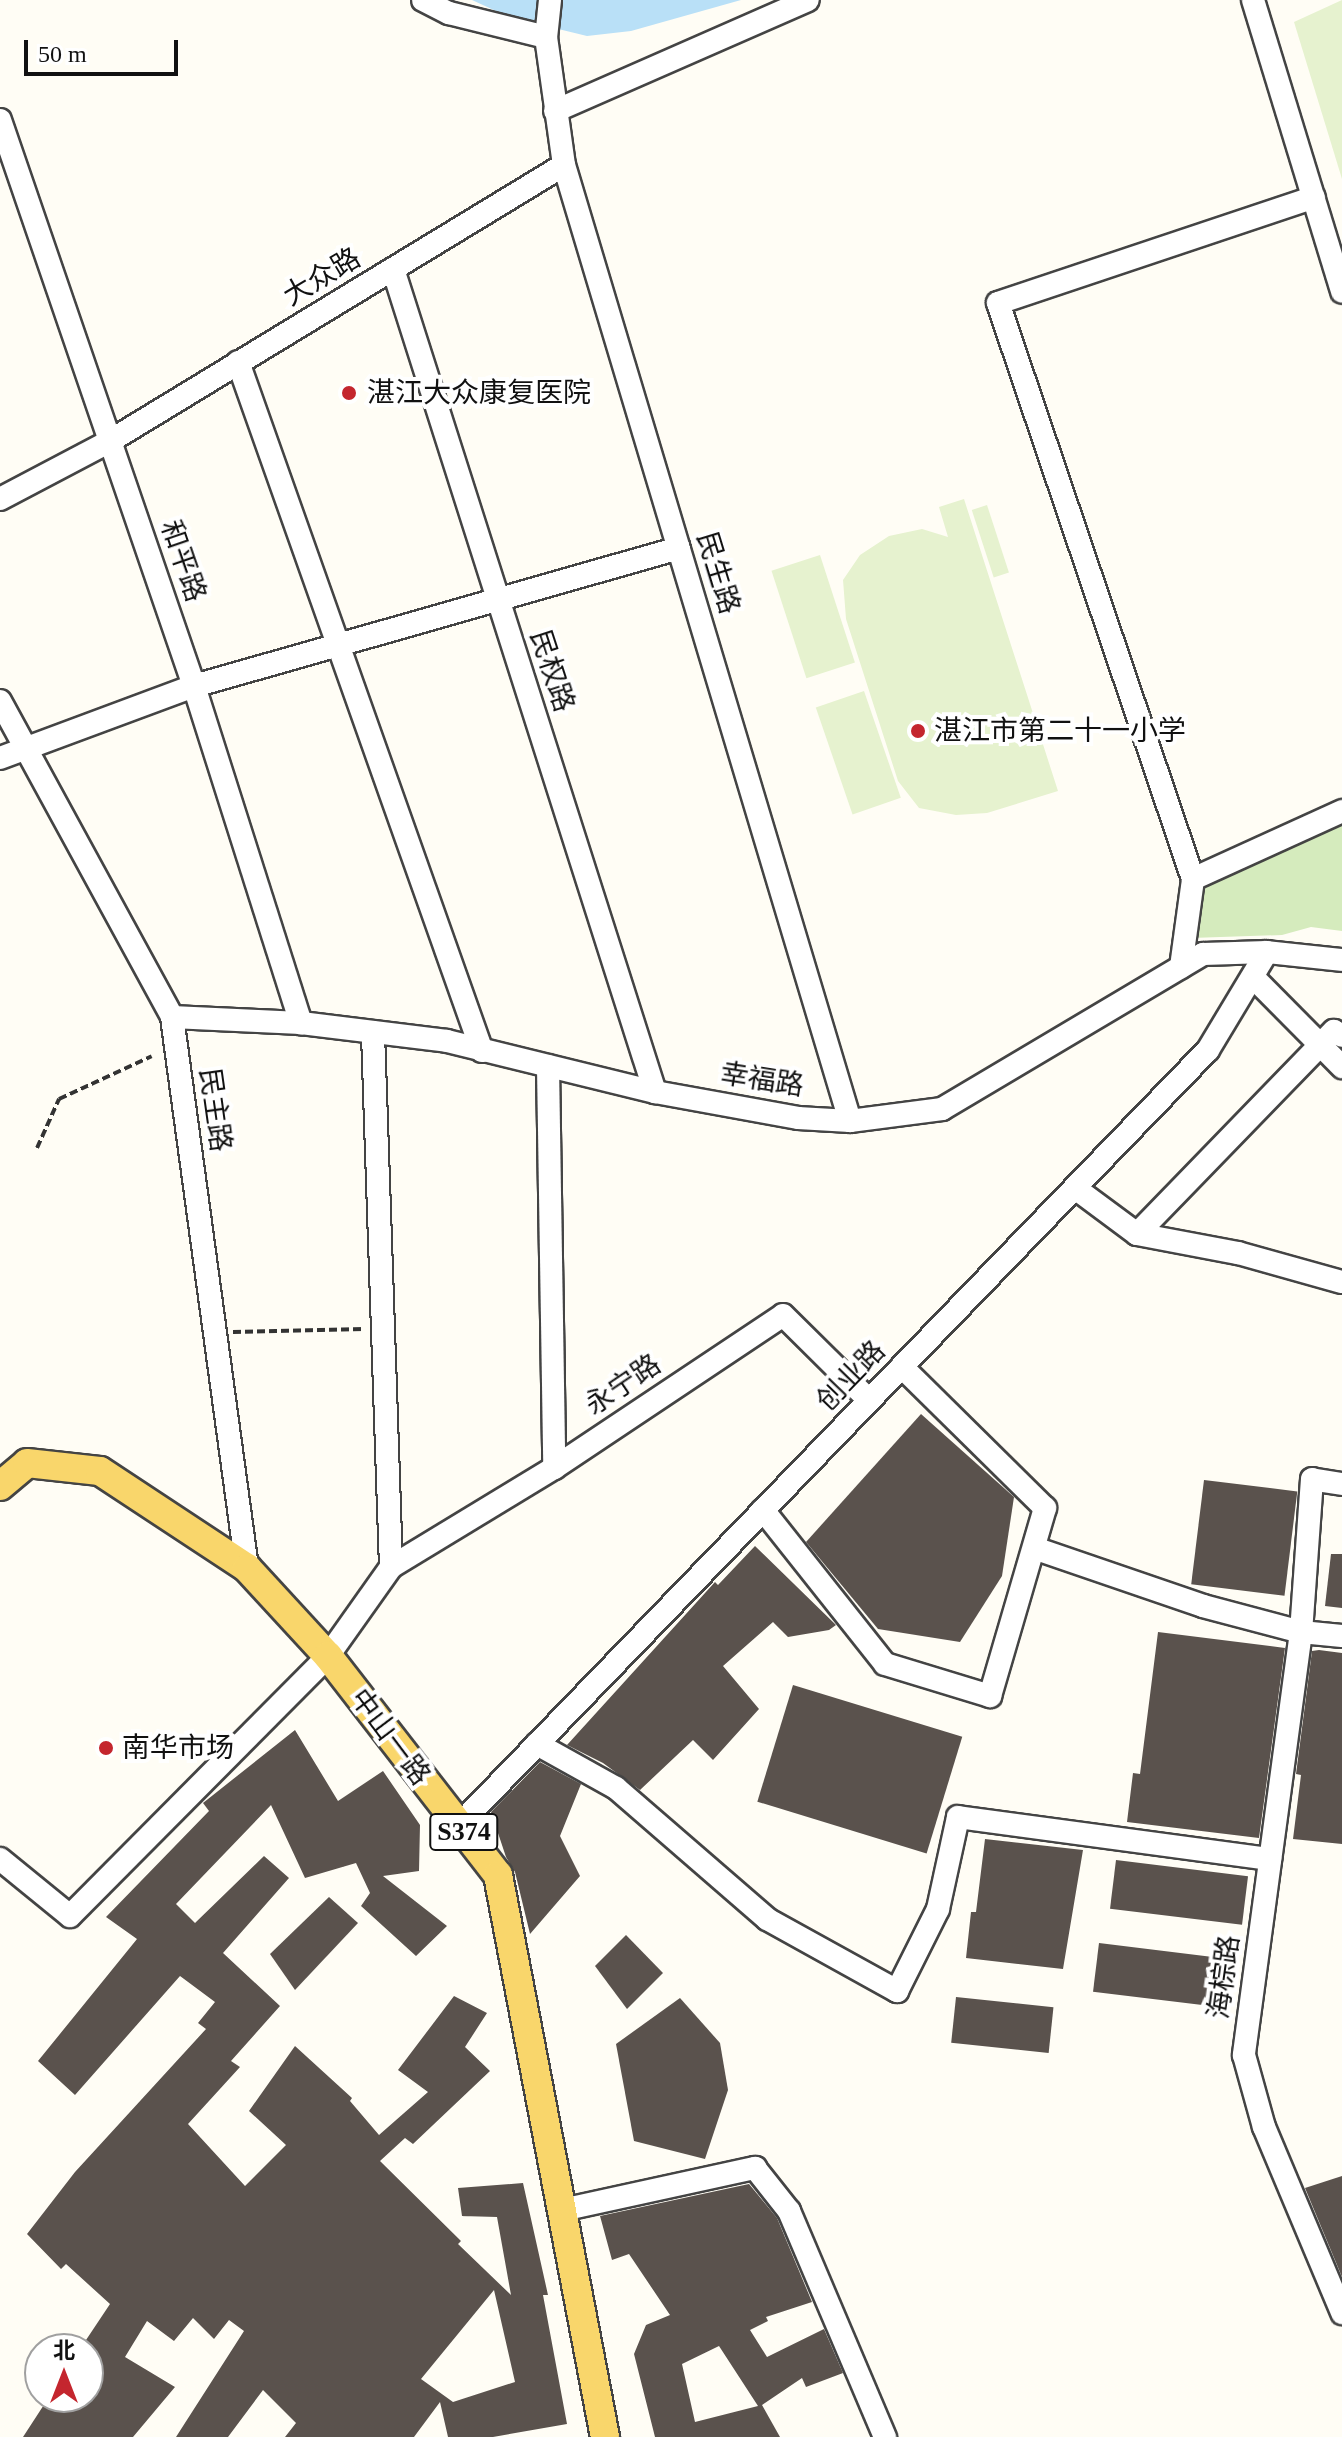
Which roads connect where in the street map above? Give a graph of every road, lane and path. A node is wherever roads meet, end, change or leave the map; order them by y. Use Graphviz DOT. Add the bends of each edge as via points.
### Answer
graph roads {
  1 [pos="423,0"];
  2 [pos="550,0"];
  3 [pos="808,0"];
  4 [pos="1253,0"];
  5 [pos="546,37"];
  6 [pos="555,111"];
  7 [pos="0,120"];
  8 [pos="564,165"];
  9 [pos="1314,197"];
  10 [pos="393,269"];
  11 [pos="1342,292"];
  12 [pos="238,362"];
  13 [pos="110,441"];
  14 [pos="0,499"];
  15 [pos="679,548"];
  16 [pos="498,597"];
  17 [pos="339,646"];
  18 [pos="194,686"];
  19 [pos="0,701"];
  20 [pos="25,747"];
  21 [pos="0,758"];
  22 [pos="1342,811"];
  23 [pos="1193,879"];
  24 [pos="1267,952"];
  25 [pos="1342,960"];
  26 [pos="1181,967"];
  27 [pos="1342,968"];
  28 [pos="1253,977"];
  29 [pos="172,1017"];
  30 [pos="301,1023"];
  31 [pos="373,1032"];
  32 [pos="1342,1036"];
  33 [pos="1320,1046"];
  34 [pos="482,1051"];
  35 [pos="152,1056"];
  36 [pos="548,1066"];
  37 [pos="1342,1067"];
  38 [pos="655,1092"];
  39 [pos="850,1121"];
  40 [pos="37,1148"];
  41 [pos="1075,1188"];
  42 [pos="1137,1234"];
  43 [pos="1342,1282"];
  44 [pos="383,1329"];
  45 [pos="215,1333"];
  46 [pos="902,1367"];
  47 [pos="869,1400"];
  48 [pos="554,1468"];
  49 [pos="1342,1484"];
  50 [pos="0,1486"];
  51 [pos="763,1510"];
  52 [pos="1034,1548"];
  53 [pos="391,1567"];
  54 [pos="247,1568"];
  55 [pos="1301,1632"];
  56 [pos="1342,1636"];
  57 [pos="328,1656"];
  58 [pos="537,1744"];
  59 [pos="458,1826"];
  60 [pos="0,1859"];
  61 [pos="1270,1859"];
  62 [pos="562,2210"];
  63 [pos="1342,2313"];
  64 [pos="605,2437"];
  65 [pos="885,2437"];
  1 -- 5 [label="street" via="449,13"];
  2 -- 5 [label="street, 民生路"];
  3 -- 6 [label="street"];
  4 -- 9 [label="street"];
  5 -- 6 [label="street, 民生路"];
  6 -- 8 [label="street, 民生路"];
  7 -- 13 [label="street, 和平路"];
  8 -- 10 [label="street, 大众路"];
  8 -- 15 [label="street, 民生路"];
  9 -- 11 [label="street"];
  9 -- 23 [label="street" via="998,303"];
  10 -- 12 [label="street, 大众路"];
  10 -- 16 [label="street, 民权路"];
  12 -- 13 [label="street, 大众路"];
  12 -- 17 [label="street"];
  13 -- 14 [label="street, 大众路"];
  13 -- 18 [label="street, 和平路"];
  15 -- 16 [label="street"];
  15 -- 39 [label="street, 民生路"];
  16 -- 17 [label="street"];
  16 -- 38 [label="street, 民权路"];
  17 -- 18 [label="street"];
  17 -- 34 [label="street"];
  18 -- 20 [label="street"];
  18 -- 30 [label="street, 和平路"];
  19 -- 20 [label="street, 民主路"];
  20 -- 21 [label="street"];
  20 -- 29 [label="street, 民主路"];
  22 -- 23 [label="street"];
  23 -- 26 [label="street"];
  24 -- 25 [label="street"];
  24 -- 26 [label="street, 幸福路" via="1203,954"];
  24 -- 27 [label="street"];
  24 -- 28 [label="street, 创业路"];
  26 -- 39 [label="street, 幸福路" via="942,1109"];
  28 -- 33 [label="street"];
  28 -- 41 [label="street, 创业路" via="1208,1050"];
  29 -- 30 [label="street, 幸福路"];
  29 -- 45 [label="street, 民主路"];
  30 -- 31 [label="street, 幸福路"];
  31 -- 34 [label="street, 幸福路"];
  31 -- 44 [label="street"];
  32 -- 33 [label="street" via="1334,1031"];
  33 -- 37 [label="street"];
  33 -- 42 [label="street"];
  34 -- 36 [label="street, 幸福路"];
  35 -- 40 [label="path" via="59,1099"];
  36 -- 38 [label="street, 幸福路"];
  36 -- 48 [label="street"];
  38 -- 39 [label="street, 幸福路" via="798,1118"];
  41 -- 42 [label="street"];
  41 -- 46 [label="street, 创业路"];
  42 -- 43 [label="street" via="1238,1253"];
  44 -- 45 [label="path"];
  44 -- 53 [label="street"];
  45 -- 54 [label="street, 民主路"];
  46 -- 47 [label="street, 创业路"];
  46 -- 52 [label="street" via="1045,1508"];
  47 -- 48 [label="street, 永宁路" via="783,1315"];
  47 -- 51 [label="street, 创业路"];
  48 -- 53 [label="street, 永宁路"];
  49 -- 55 [label="street, 海棕路" via="1312,1479"];
  50 -- 54 [label="main road, 中山一路 / S374" via="27,1463 100,1471"];
  51 -- 52 [label="street" via="885,1664 990,1696"];
  51 -- 58 [label="street, 创业路"];
  52 -- 55 [label="street" via="1203,1606"];
  53 -- 57 [label="street"];
  54 -- 57 [label="main road, 中山一路 / S374"];
  55 -- 56 [label="street"];
  55 -- 61 [label="street, 海棕路"];
  57 -- 59 [label="main road, 中山一路 / S374"];
  57 -- 60 [label="street" via="70,1916"];
  58 -- 59 [label="street, 创业路"];
  58 -- 61 [label="street" via="616,1788 767,1919 897,1991 938,1909 958,1817"];
  59 -- 62 [label="main road, 中山一路 / S374" via="498,1875"];
  61 -- 63 [label="street, 海棕路" via="1244,2055 1264,2127"];
  62 -- 64 [label="main road, 中山一路 / S374"];
  62 -- 65 [label="street" via="755,2168 789,2211"];
}
